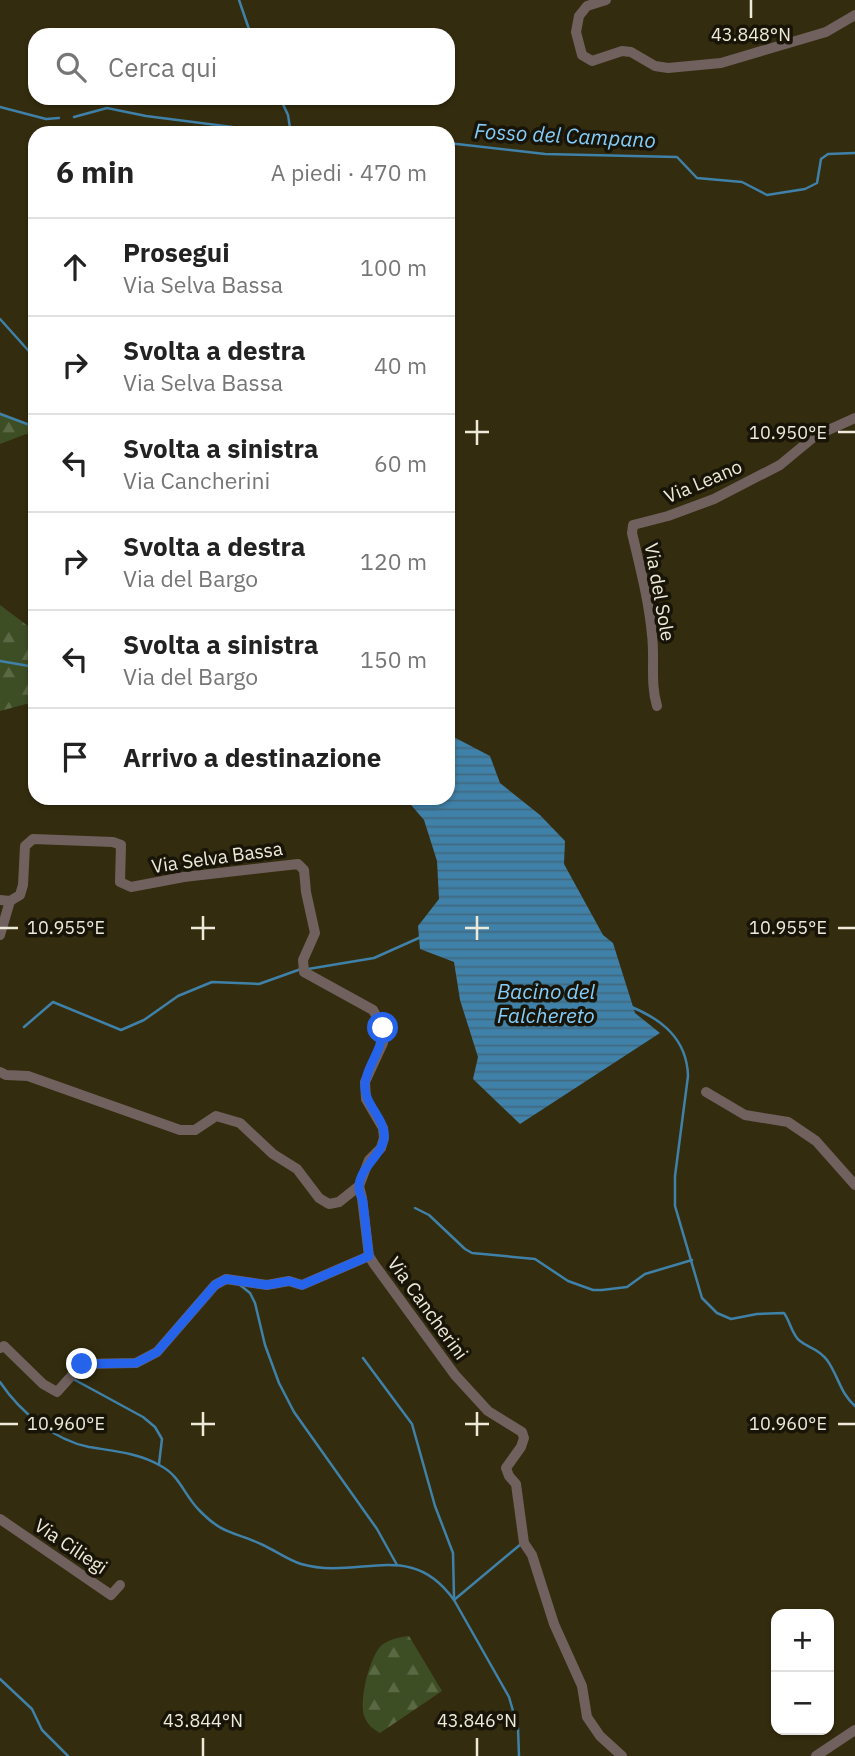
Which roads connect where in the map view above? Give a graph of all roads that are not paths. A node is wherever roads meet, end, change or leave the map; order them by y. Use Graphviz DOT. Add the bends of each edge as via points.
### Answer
graph roads {
  1 [pos="607,0"];
  2 [pos="855,15"];
  3 [pos="855,418"];
  4 [pos="634,525"];
  5 [pos="657,706"];
  6 [pos="5,901"];
  7 [pos="0,935"];
  8 [pos="0,1072"];
  9 [pos="706,1093"];
  10 [pos="855,1185"];
  11 [pos="359,1186"];
  12 [pos="369,1256"];
  13 [pos="0,1348"];
  14 [pos="0,1519"];
  15 [pos="120,1585"];
  16 [pos="855,1730"];
  17 [pos="622,1756"];
  18 [pos="816,1756"];
  1 -- 2 [label="street" via="587,6 579,16 576,32 583,55 592,61 631,52 668,68 721,63 826,32"];
  3 -- 4 [label="street, Via Leano" via="815,436 780,465 714,499"];
  4 -- 5 [label="street, Via del Sole" via="653,639"];
  6 -- 7 [label="street"];
  6 -- 11 [label="street, Via Selva Bassa" via="20,895 25,846 33,839 121,845 120,882 131,887 298,864 304,870 315,933 303,960 304,972 373,1010 383,1028 383,1043 365,1082 366,1099 384,1138"];
  8 -- 11 [label="street" via="28,1076 180,1130 195,1130 216,1116 240,1123 272,1154 297,1169 329,1204"];
  9 -- 10 [label="street" via="744,1115 788,1122 816,1141"];
  11 -- 12 [label="street, Via Cancherini"];
  12 -- 13 [label="street" via="302,1285 226,1279 215,1285 157,1352 136,1363 82,1364 57,1392 4,1346"];
  12 -- 17 [label="street, Via Cancherini" via="455,1375 488,1411 522,1433 521,1447 506,1468 516,1483 524,1543 582,1686 587,1717"];
  14 -- 15 [label="street, Via Ciliegi" via="111,1595"];
  16 -- 18 [label="street"];
}
